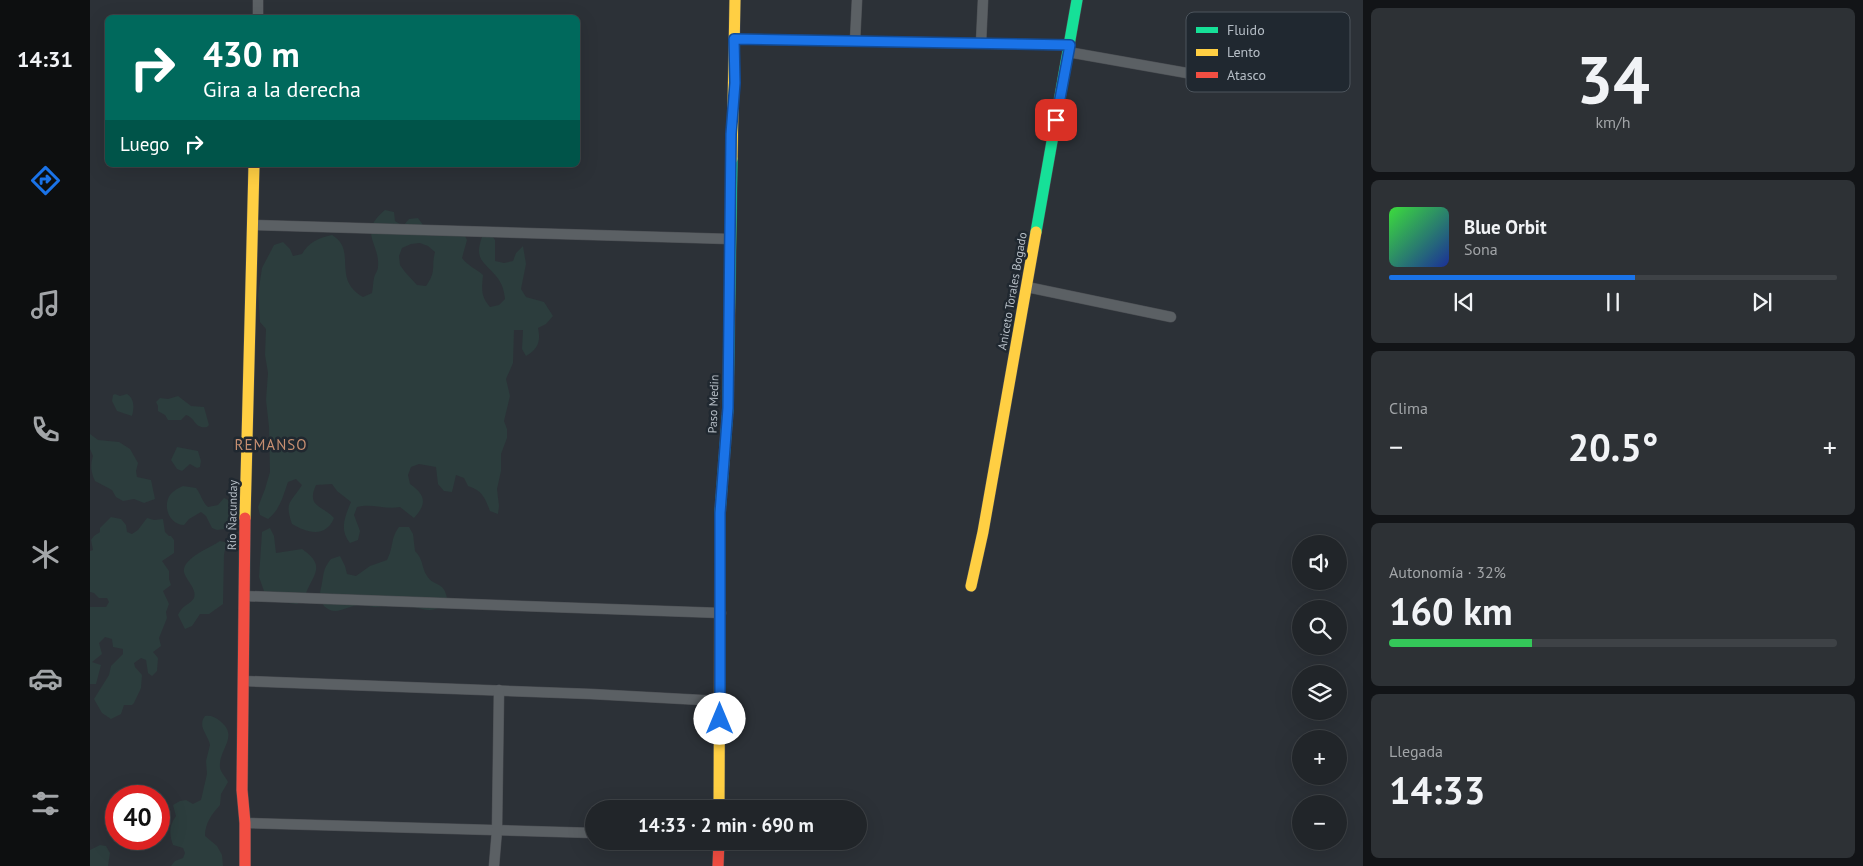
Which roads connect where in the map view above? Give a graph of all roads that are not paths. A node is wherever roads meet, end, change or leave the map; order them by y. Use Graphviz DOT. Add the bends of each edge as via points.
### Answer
graph roads {
  1 [pos="258,0"];
  2 [pos="735,0"];
  3 [pos="857,0"];
  4 [pos="983,0"];
  5 [pos="1077,0"];
  6 [pos="258,15"];
  7 [pos="734,39"];
  8 [pos="855,41"];
  9 [pos="981,43"];
  10 [pos="1069,48"];
  11 [pos="1186,72"];
  12 [pos="254,167"];
  13 [pos="253,225"];
  14 [pos="730,240"];
  15 [pos="1027,288"];
  16 [pos="1171,316"];
  17 [pos="971,586"];
  18 [pos="244,596"];
  19 [pos="721,613"];
  20 [pos="244,681"];
  21 [pos="499,690"];
  22 [pos="720,700"];
  23 [pos="719,800"];
  24 [pos="245,823"];
  25 [pos="497,830"];
  26 [pos="585,833"];
  27 [pos="719,850"];
  28 [pos="245,866"];
  29 [pos="494,866"];
  30 [pos="718,866"];
  1 -- 6 [label="street"];
  2 -- 7 [label="street, Paso Medin"];
  3 -- 8 [label="street"];
  4 -- 9 [label="street"];
  5 -- 10 [label="street, Aniceto Torales Bogado"];
  7 -- 8 [label="street"];
  7 -- 14 [label="street, Paso Medin"];
  8 -- 9 [label="street"];
  9 -- 10 [label="street"];
  10 -- 11 [label="street"];
  10 -- 15 [label="street, Aniceto Torales Bogado"];
  12 -- 13 [label="street, Río Ñacunday"];
  13 -- 14 [label="street"];
  13 -- 18 [label="street, Río Ñacunday"];
  14 -- 19 [label="street, Paso Medin" via="728,408 720,513"];
  15 -- 16 [label="street"];
  15 -- 17 [label="street, Aniceto Torales Bogado"];
  18 -- 19 [label="street"];
  18 -- 20 [label="street, Río Ñacunday"];
  19 -- 22 [label="street, Paso Medin"];
  20 -- 21 [label="street"];
  20 -- 24 [label="street, Río Ñacunday" via="242,790"];
  21 -- 22 [label="street"];
  21 -- 25 [label="street"];
  22 -- 23 [label="street, Paso Medin"];
  24 -- 25 [label="street"];
  24 -- 28 [label="street, Río Ñacunday"];
  25 -- 26 [label="street"];
  25 -- 29 [label="street"];
  27 -- 30 [label="street"];
}
